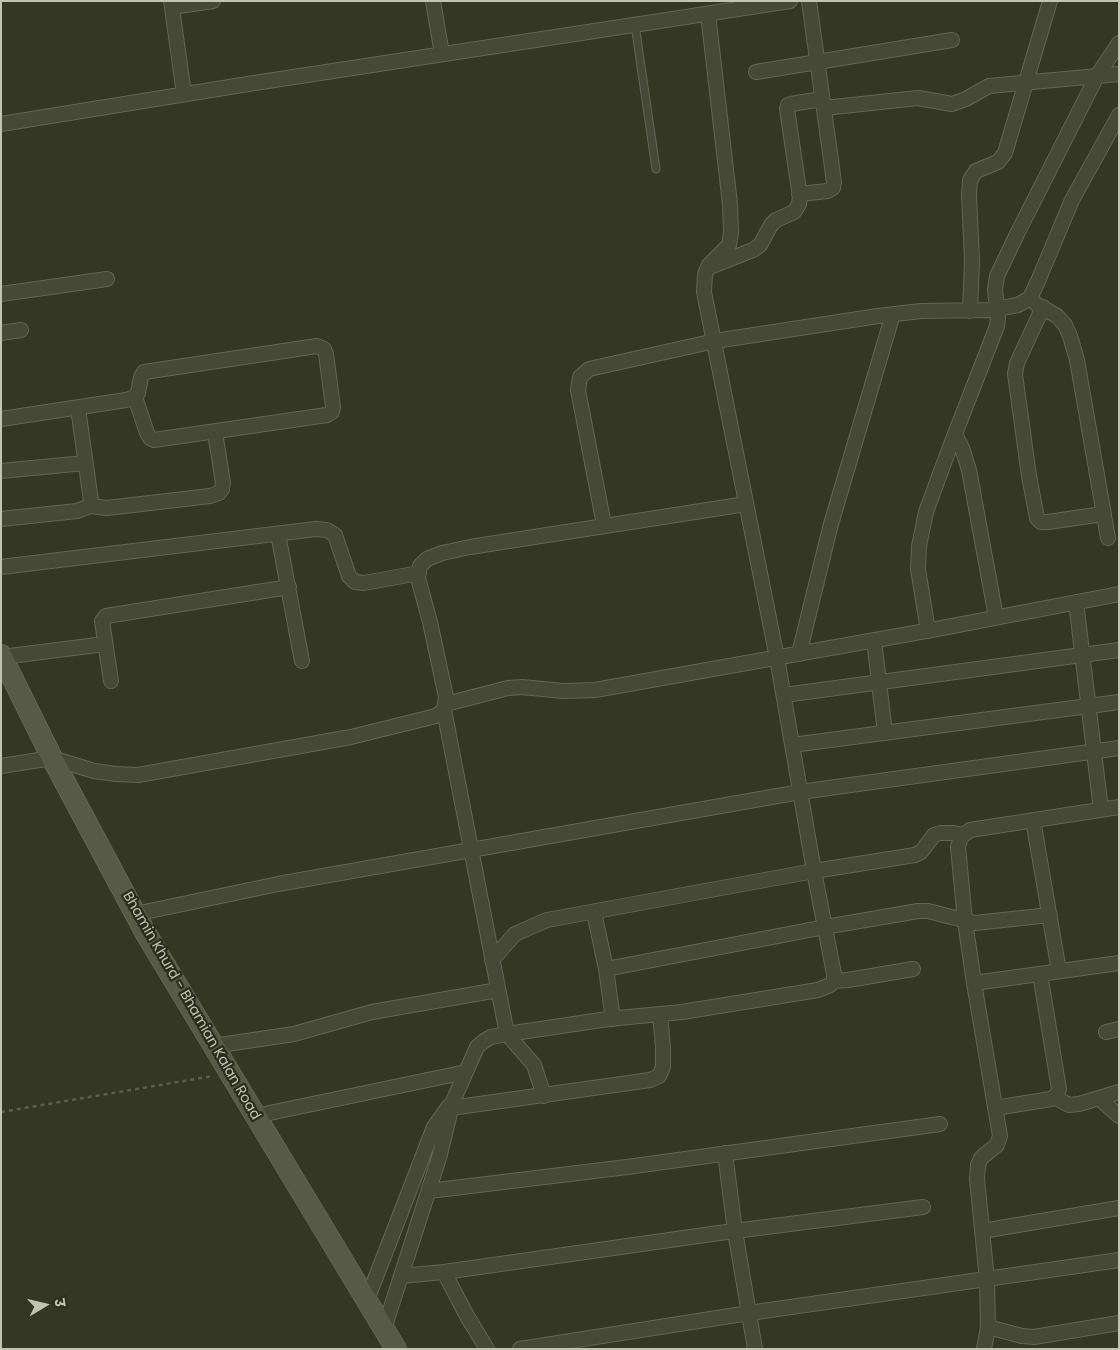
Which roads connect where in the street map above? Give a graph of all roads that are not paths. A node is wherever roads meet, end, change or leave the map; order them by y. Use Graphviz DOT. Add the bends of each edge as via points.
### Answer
graph roads {
  1 [pos="213,1"];
  2 [pos="434,1"];
  3 [pos="790,1"];
  4 [pos="809,1"];
  5 [pos="1050,1"];
  6 [pos="775,2"];
  7 [pos="171,4"];
  8 [pos="702,10"];
  9 [pos="635,25"];
  10 [pos="952,40"];
  11 [pos="1119,43"];
  12 [pos="442,54"];
  13 [pos="817,62"];
  14 [pos="756,72"];
  15 [pos="1119,74"];
  16 [pos="1097,76"];
  17 [pos="1028,82"];
  18 [pos="184,94"];
  19 [pos="823,104"];
  20 [pos="1119,115"];
  21 [pos="1,124"];
  22 [pos="656,168"];
  23 [pos="800,194"];
  24 [pos="708,268"];
  25 [pos="107,279"];
  26 [pos="1,294"];
  27 [pos="1027,299"];
  28 [pos="1043,307"];
  29 [pos="970,310"];
  30 [pos="998,310"];
  31 [pos="893,314"];
  32 [pos="21,330"];
  33 [pos="1,333"];
  34 [pos="715,342"];
  35 [pos="135,397"];
  36 [pos="78,408"];
  37 [pos="1,419"];
  38 [pos="215,432"];
  39 [pos="955,434"];
  40 [pos="85,463"];
  41 [pos="1,472"];
  42 [pos="746,504"];
  43 [pos="90,506"];
  44 [pos="1103,514"];
  45 [pos="1,519"];
  46 [pos="604,525"];
  47 [pos="278,534"];
  48 [pos="1108,538"];
  49 [pos="1,567"];
  50 [pos="419,573"];
  51 [pos="289,587"];
  52 [pos="1119,594"];
  53 [pos="1076,602"];
  54 [pos="996,618"];
  55 [pos="928,631"];
  56 [pos="874,640"];
  57 [pos="105,644"];
  58 [pos="1119,650"];
  59 [pos="799,654"];
  60 [pos="2,656"];
  61 [pos="1082,656"];
  62 [pos="777,658"];
  63 [pos="302,661"];
  64 [pos="111,681"];
  65 [pos="878,683"];
  66 [pos="784,695"];
  67 [pos="1119,702"];
  68 [pos="1088,705"];
  69 [pos="445,707"];
  70 [pos="885,733"];
  71 [pos="792,745"];
  72 [pos="1119,748"];
  73 [pos="1094,751"];
  74 [pos="52,758"];
  75 [pos="1,766"];
  76 [pos="800,792"];
  77 [pos="1119,807"];
  78 [pos="1100,810"];
  79 [pos="1034,820"];
  80 [pos="963,836"];
  81 [pos="470,850"];
  82 [pos="814,871"];
  83 [pos="594,912"];
  84 [pos="135,914"];
  85 [pos="1050,915"];
  86 [pos="966,921"];
  87 [pos="825,927"];
  88 [pos="492,960"];
  89 [pos="1119,963"];
  90 [pos="912,969"];
  91 [pos="606,970"];
  92 [pos="1059,972"];
  93 [pos="1040,974"];
  94 [pos="834,981"];
  95 [pos="974,983"];
  96 [pos="498,990"];
  97 [pos="660,1014"];
  98 [pos="613,1019"];
  99 [pos="507,1034"];
  100 [pos="213,1046"];
  101 [pos="466,1072"];
  102 [pos="1119,1092"];
  103 [pos="544,1096"];
  104 [pos="1054,1097"];
  105 [pos="1099,1098"];
  106 [pos="452,1105"];
  107 [pos="995,1108"];
  108 [pos="255,1116"];
  109 [pos="1119,1116"];
  110 [pos="940,1124"];
  111 [pos="725,1153"];
  112 [pos="429,1191"];
  113 [pos="923,1207"];
  114 [pos="1119,1208"];
  115 [pos="735,1231"];
  116 [pos="982,1231"];
  117 [pos="1119,1260"];
  118 [pos="444,1272"];
  119 [pos="401,1276"];
  120 [pos="987,1280"];
  121 [pos="367,1300"];
  122 [pos="749,1313"];
  123 [pos="1119,1323"];
  124 [pos="988,1327"];
  125 [pos="384,1328"];
  126 [pos="396,1349"];
  127 [pos="487,1349"];
  128 [pos="520,1349"];
  129 [pos="755,1349"];
  130 [pos="984,1349"];
  1 -- 7 [label="street"];
  2 -- 12 [label="street"];
  3 -- 6 [label="street"];
  4 -- 13 [label="street"];
  5 -- 17 [label="street"];
  6 -- 8 [label="street"];
  7 -- 18 [label="street"];
  8 -- 9 [label="street"];
  8 -- 24 [label="street" via="730,204 731,232 729,245"];
  9 -- 12 [label="street"];
  9 -- 22 [label="lane"];
  10 -- 13 [label="street"];
  11 -- 16 [label="street"];
  12 -- 18 [label="street"];
  13 -- 14 [label="street"];
  13 -- 19 [label="street"];
  15 -- 16 [label="street"];
  16 -- 17 [label="street"];
  16 -- 30 [label="street" via="997,276"];
  17 -- 19 [label="street" via="989,86 952,104 918,98"];
  17 -- 29 [label="street" via="1005,153 998,162 976,171 970,180"];
  18 -- 21 [label="street"];
  19 -- 23 [label="street" via="833,188"];
  19 -- 23 [label="street" via="791,104 787,109"];
  20 -- 27 [label="street" via="1072,200 1038,281"];
  23 -- 24 [label="street" via="794,212 770,225 760,245"];
  24 -- 34 [label="street" via="704,292"];
  25 -- 26 [label="street"];
  27 -- 28 [label="street"];
  27 -- 30 [label="street"];
  28 -- 44 [label="street" via="1065,325 1077,360"];
  28 -- 44 [label="street" via="1017,363 1016,374 1037,518 1048,522"];
  29 -- 30 [label="street"];
  29 -- 31 [label="street"];
  30 -- 39 [label="street" via="997,326"];
  31 -- 34 [label="street"];
  31 -- 59 [label="street" via="831,524"];
  32 -- 33 [label="street"];
  34 -- 42 [label="street"];
  34 -- 46 [label="street" via="589,370 580,377 578,390"];
  35 -- 36 [label="street"];
  35 -- 38 [label="street" via="150,438 154,440"];
  35 -- 38 [label="street" via="144,372 317,346 324,349 332,412"];
  36 -- 37 [label="street"];
  36 -- 40 [label="street"];
  38 -- 43 [label="street" via="223,483 219,493 107,508"];
  39 -- 54 [label="street" via="969,470"];
  39 -- 55 [label="street" via="926,512 919,546 918,569"];
  40 -- 41 [label="street"];
  40 -- 43 [label="street"];
  42 -- 46 [label="street"];
  42 -- 62 [label="street"];
  43 -- 45 [label="street" via="77,511"];
  44 -- 48 [label="street"];
  46 -- 50 [label="street" via="442,553 426,559"];
  47 -- 49 [label="street"];
  47 -- 50 [label="street" via="327,530 335,535 349,576 355,582"];
  47 -- 51 [label="street"];
  50 -- 69 [label="street" via="446,697"];
  51 -- 57 [label="street" via="106,616 102,621"];
  51 -- 63 [label="street"];
  52 -- 53 [label="street"];
  53 -- 54 [label="street"];
  53 -- 61 [label="street"];
  54 -- 55 [label="street"];
  55 -- 56 [label="street"];
  56 -- 59 [label="street"];
  56 -- 65 [label="street"];
  57 -- 60 [label="street"];
  57 -- 64 [label="street"];
  58 -- 61 [label="street"];
  59 -- 62 [label="street"];
  60 -- 74 [label="street, Bhamin Khurd - Bhamian Kalan Road"];
  61 -- 65 [label="street"];
  61 -- 68 [label="street"];
  62 -- 66 [label="street"];
  62 -- 69 [label="street" via="596,690 508,688"];
  65 -- 66 [label="street"];
  65 -- 70 [label="street"];
  66 -- 71 [label="street"];
  67 -- 68 [label="street"];
  68 -- 70 [label="street"];
  68 -- 73 [label="street"];
  69 -- 74 [label="street" via="436,716 351,737 138,775 94,771"];
  69 -- 81 [label="street"];
  70 -- 71 [label="street"];
  71 -- 76 [label="street"];
  72 -- 73 [label="street"];
  73 -- 76 [label="street"];
  73 -- 78 [label="street"];
  74 -- 75 [label="street"];
  74 -- 84 [label="street, Bhamin Khurd - Bhamian Kalan Road"];
  76 -- 81 [label="street"];
  76 -- 82 [label="street"];
  77 -- 78 [label="street"];
  78 -- 79 [label="street"];
  79 -- 80 [label="street" via="970,830"];
  79 -- 85 [label="street"];
  80 -- 82 [label="street" via="940,833 915,855"];
  80 -- 86 [label="street" via="958,847"];
  81 -- 84 [label="street" via="278,884"];
  81 -- 88 [label="street"];
  82 -- 83 [label="street"];
  82 -- 87 [label="street"];
  83 -- 88 [label="street" via="547,920 515,934"];
  83 -- 91 [label="street"];
  84 -- 100 [label="street, Bhamin Khurd - Bhamian Kalan Road"];
  85 -- 86 [label="street" via="992,922"];
  85 -- 92 [label="street"];
  86 -- 87 [label="street" via="918,911"];
  86 -- 95 [label="street"];
  87 -- 91 [label="street"];
  87 -- 94 [label="street"];
  88 -- 96 [label="street"];
  89 -- 92 [label="street"];
  90 -- 94 [label="street"];
  91 -- 98 [label="street"];
  92 -- 93 [label="street"];
  93 -- 95 [label="street"];
  93 -- 104 [label="street" via="1059,1080 1059,1089"];
  94 -- 97 [label="street" via="818,990"];
  95 -- 107 [label="street"];
  96 -- 99 [label="street"];
  96 -- 100 [label="street" via="372,1012 294,1034"];
  97 -- 98 [label="street"];
  97 -- 103 [label="street" via="663,1066 659,1076"];
  98 -- 99 [label="street"];
  99 -- 101 [label="street" via="491,1038 477,1047"];
  99 -- 103 [label="street" via="534,1065"];
  100 -- 108 [label="street, Bhamin Khurd - Bhamian Kalan Road"];
  101 -- 106 [label="street"];
  101 -- 108 [label="street"];
  102 -- 105 [label="street"];
  103 -- 106 [label="street"];
  104 -- 105 [label="street" via="1069,1105"];
  104 -- 107 [label="street"];
  105 -- 109 [label="street"];
  106 -- 112 [label="street"];
  106 -- 121 [label="street" via="434,1128"];
  107 -- 116 [label="street" via="1000,1136 997,1145 981,1158 976,1178"];
  108 -- 121 [label="street, Bhamin Khurd - Bhamian Kalan Road"];
  110 -- 111 [label="street"];
  111 -- 112 [label="street"];
  111 -- 115 [label="street"];
  112 -- 119 [label="street"];
  113 -- 115 [label="street"];
  114 -- 116 [label="street"];
  115 -- 118 [label="street"];
  115 -- 122 [label="street"];
  116 -- 120 [label="street"];
  117 -- 120 [label="street"];
  118 -- 119 [label="street"];
  118 -- 127 [label="street"];
  119 -- 125 [label="street"];
  120 -- 122 [label="street"];
  120 -- 124 [label="street"];
  121 -- 125 [label="street, Bhamin Khurd - Bhamian Kalan Road"];
  122 -- 128 [label="street"];
  122 -- 129 [label="street"];
  123 -- 124 [label="street" via="1034,1337"];
  124 -- 130 [label="street"];
  125 -- 126 [label="street, Bhamin Khurd - Bhamian Kalan Road"];
}
